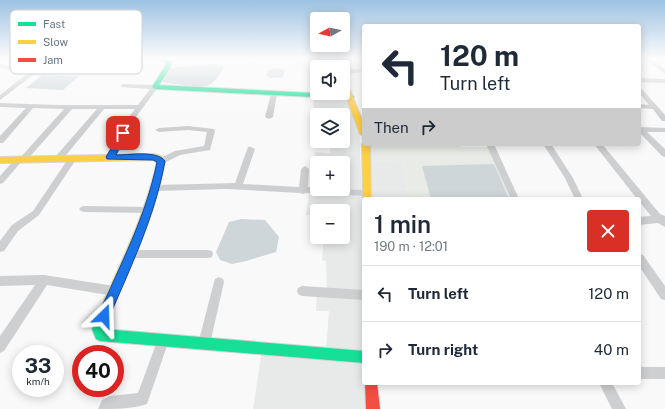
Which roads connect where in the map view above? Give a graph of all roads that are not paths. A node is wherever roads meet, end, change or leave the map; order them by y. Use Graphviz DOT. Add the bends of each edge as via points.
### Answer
graph roads {
  1 [pos="25,78"];
  2 [pos="161,78"];
  3 [pos="641,80"];
  4 [pos="665,82"];
  5 [pos="123,86"];
  6 [pos="155,87"];
  7 [pos="641,91"];
  8 [pos="274,94"];
  9 [pos="351,97"];
  10 [pos="0,98"];
  11 [pos="0,105"];
  12 [pos="32,105"];
  13 [pos="641,106"];
  14 [pos="70,107"];
  15 [pos="102,107"];
  16 [pos="140,107"];
  17 [pos="654,107"];
  18 [pos="269,117"];
  19 [pos="665,119"];
  20 [pos="362,128"];
  21 [pos="641,129"];
  22 [pos="159,130"];
  23 [pos="664,130"];
  24 [pos="641,131"];
  25 [pos="0,141"];
  26 [pos="366,146"];
  27 [pos="491,146"];
  28 [pos="548,146"];
  29 [pos="600,146"];
  30 [pos="252,149"];
  31 [pos="665,154"];
  32 [pos="110,157"];
  33 [pos="59,158"];
  34 [pos="73,158"];
  35 [pos="22,159"];
  36 [pos="0,160"];
  37 [pos="161,161"];
  38 [pos="305,169"];
  39 [pos="0,181"];
  40 [pos="238,187"];
  41 [pos="156,188"];
  42 [pos="303,191"];
  43 [pos="367,196"];
  44 [pos="514,197"];
  45 [pos="578,197"];
  46 [pos="640,197"];
  47 [pos="641,198"];
  48 [pos="84,209"];
  49 [pos="149,210"];
  50 [pos="664,220"];
  51 [pos="641,221"];
  52 [pos="0,248"];
  53 [pos="132,254"];
  54 [pos="208,254"];
  55 [pos="641,261"];
  56 [pos="44,280"];
  57 [pos="0,281"];
  58 [pos="219,282"];
  59 [pos="114,291"];
  60 [pos="302,291"];
  61 [pos="362,295"];
  62 [pos="665,295"];
  63 [pos="163,340"];
  64 [pos="204,344"];
  65 [pos="0,347"];
  66 [pos="362,357"];
  67 [pos="665,373"];
  68 [pos="641,374"];
  69 [pos="371,385"];
  70 [pos="606,385"];
  71 [pos="105,409"];
  72 [pos="373,409"];
  73 [pos="619,409"];
  1 -- 10 [label="street"];
  2 -- 6 [label="street"];
  3 -- 4 [label="street"];
  5 -- 6 [label="street"];
  6 -- 8 [label="street"];
  6 -- 16 [label="street"];
  7 -- 17 [label="street"];
  8 -- 9 [label="street"];
  8 -- 18 [label="street"];
  9 -- 20 [label="street"];
  11 -- 12 [label="street"];
  12 -- 14 [label="street"];
  12 -- 25 [label="street"];
  13 -- 17 [label="street"];
  14 -- 15 [label="street"];
  14 -- 35 [label="street"];
  15 -- 16 [label="street"];
  15 -- 33 [label="street"];
  16 -- 32 [label="street"];
  17 -- 19 [label="street"];
  21 -- 23 [label="street"];
  22 -- 37 [label="street" via="188,128 211,131 207,148 178,153"];
  24 -- 31 [label="street"];
  26 -- 43 [label="street"];
  27 -- 44 [label="street"];
  28 -- 45 [label="street"];
  29 -- 46 [label="street"];
  30 -- 40 [label="street"];
  32 -- 34 [label="street"];
  32 -- 37 [label="street" via="153,157"];
  33 -- 34 [label="street"];
  33 -- 35 [label="street"];
  34 -- 52 [label="street" via="36,213 16,228"];
  35 -- 36 [label="street"];
  35 -- 39 [label="street"];
  37 -- 41 [label="street"];
  38 -- 42 [label="street"];
  40 -- 41 [label="street"];
  40 -- 42 [label="street"];
  41 -- 49 [label="street"];
  42 -- 43 [label="street"];
  47 -- 50 [label="street" via="658,217"];
  48 -- 49 [label="street"];
  49 -- 53 [label="street"];
  50 -- 51 [label="street"];
  53 -- 54 [label="street"];
  53 -- 59 [label="street"];
  55 -- 62 [label="street"];
  56 -- 57 [label="street"];
  56 -- 59 [label="street"];
  56 -- 65 [label="street"];
  58 -- 64 [label="street"];
  59 -- 63 [label="street" via="98,329 100,335"];
  60 -- 61 [label="street"];
  63 -- 64 [label="street"];
  63 -- 71 [label="street" via="142,399 110,403"];
  64 -- 66 [label="street"];
  67 -- 68 [label="street"];
  69 -- 72 [label="street"];
  70 -- 73 [label="street"];
}
